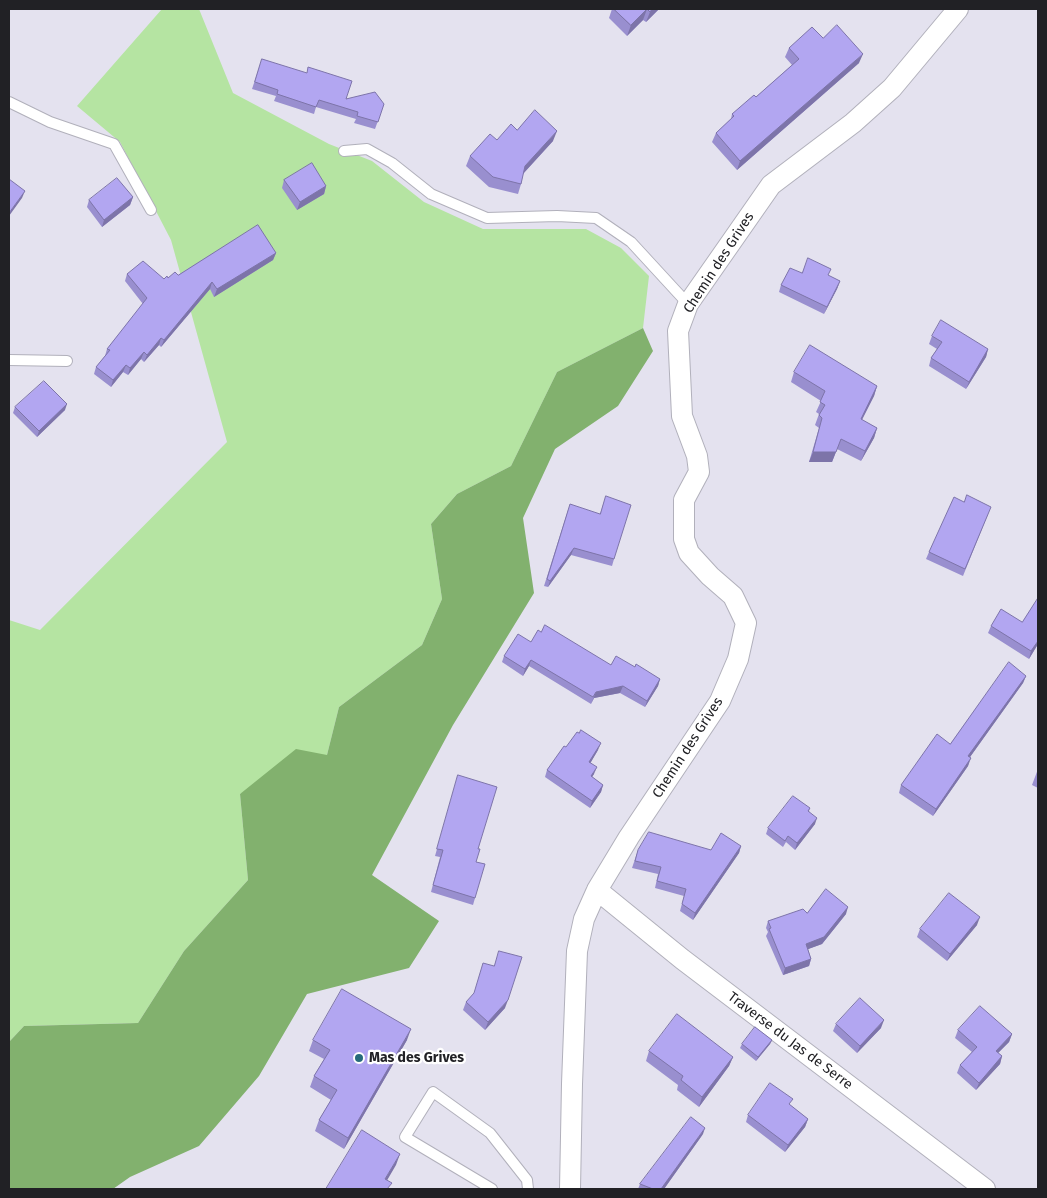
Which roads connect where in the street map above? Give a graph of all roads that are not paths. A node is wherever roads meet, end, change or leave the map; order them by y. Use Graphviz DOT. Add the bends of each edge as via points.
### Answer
graph roads {
  1 [pos="958,9"];
  2 [pos="9,102"];
  3 [pos="344,151"];
  4 [pos="151,210"];
  5 [pos="688,304"];
  6 [pos="9,360"];
  7 [pos="67,361"];
  8 [pos="597,890"];
  9 [pos="492,1189"];
  10 [pos="528,1189"];
  11 [pos="570,1189"];
  12 [pos="985,1189"];
  1 -- 5 [label="street, Chemin des Grives" via="892,88 853,123 771,185"];
  2 -- 4 [label="lane" via="50,122 114,144"];
  3 -- 5 [label="lane" via="367,149 392,163 431,194 486,218 596,218 631,242"];
  5 -- 8 [label="street, Chemin des Grives" via="678,331 682,416 697,456 699,472 684,500 684,539 689,553 734,596 746,623 738,659 720,701 628,837"];
  6 -- 7 [label="lane"];
  8 -- 11 [label="street, Chemin des Grives" via="584,920 577,951"];
  8 -- 12 [label="street, Traverse du Jas de Serre" via="682,959"];
  9 -- 10 [label="lane" via="405,1137 433,1092 490,1133 527,1180"];
}
